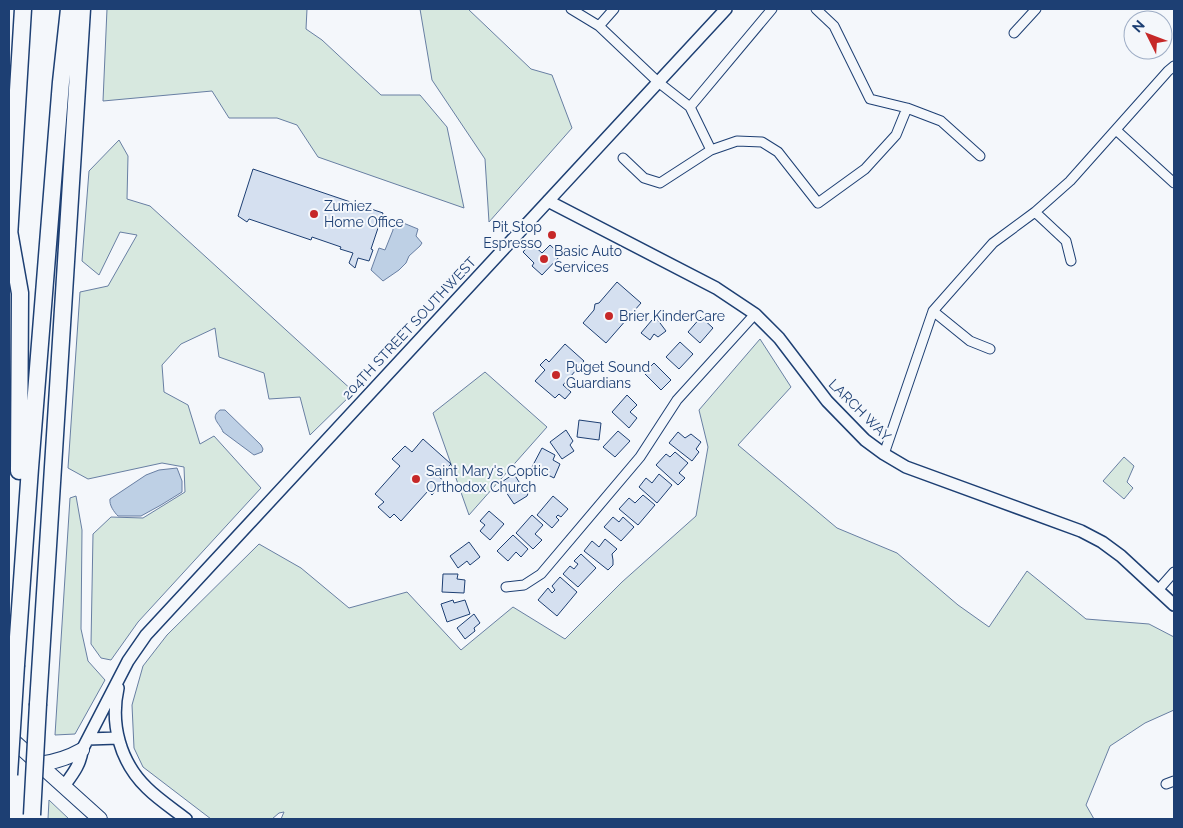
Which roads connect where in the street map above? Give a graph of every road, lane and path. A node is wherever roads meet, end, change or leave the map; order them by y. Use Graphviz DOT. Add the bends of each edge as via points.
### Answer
graph roads {
  1 [pos="23,9"];
  2 [pos="69,9"];
  3 [pos="82,9"];
  4 [pos="571,9"];
  5 [pos="614,9"];
  6 [pos="726,9"];
  7 [pos="772,9"];
  8 [pos="816,9"];
  9 [pos="1036,9"];
  10 [pos="599,26"];
  11 [pos="1014,33"];
  12 [pos="1174,66"];
  13 [pos="658,82"];
  14 [pos="690,107"];
  15 [pos="908,108"];
  16 [pos="1116,130"];
  17 [pos="711,150"];
  18 [pos="980,156"];
  19 [pos="623,158"];
  20 [pos="1174,183"];
  21 [pos="548,201"];
  22 [pos="1035,212"];
  23 [pos="9,234"];
  24 [pos="1072,261"];
  25 [pos="934,310"];
  26 [pos="755,314"];
  27 [pos="990,349"];
  28 [pos="884,454"];
  29 [pos="1174,572"];
  30 [pos="506,587"];
  31 [pos="1159,590"];
  32 [pos="1174,605"];
  33 [pos="9,635"];
  34 [pos="121,674"];
  35 [pos="9,737"];
  36 [pos="118,738"];
  37 [pos="85,744"];
  38 [pos="39,764"];
  39 [pos="9,775"];
  40 [pos="64,786"];
  41 [pos="32,817"];
  42 [pos="100,819"];
  43 [pos="186,819"];
  1 -- 23 [label="highway"];
  2 -- 39 [label="highway, bridge" via="30,468"];
  3 -- 41 [label="highway, bridge"];
  4 -- 10 [label="street"];
  5 -- 10 [label="street"];
  6 -- 13 [label="street, 204TH STREET SOUTHWEST"];
  7 -- 14 [label="street"];
  8 -- 15 [label="street" via="834,26 870,99"];
  9 -- 11 [label="street"];
  10 -- 13 [label="street"];
  12 -- 16 [label="street"];
  13 -- 14 [label="street"];
  13 -- 21 [label="street, 204TH STREET SOUTHWEST"];
  14 -- 17 [label="street"];
  15 -- 17 [label="street" via="896,135 866,169 818,203 778,152 762,142 737,142"];
  15 -- 18 [label="street" via="941,121"];
  16 -- 20 [label="street"];
  16 -- 22 [label="street" via="1070,181"];
  17 -- 19 [label="street" via="660,183 644,178"];
  21 -- 26 [label="street, LARCH WAY" via="716,288"];
  21 -- 34 [label="street, 204TH STREET SOUTHWEST" via="156,623"];
  22 -- 24 [label="street" via="1066,241"];
  22 -- 25 [label="street" via="993,243"];
  23 -- 33 [label="highway" via="20,293 20,468"];
  25 -- 27 [label="street" via="970,341"];
  25 -- 28 [label="street"];
  26 -- 28 [label="street, LARCH WAY" via="779,338 827,401"];
  26 -- 30 [label="street" via="677,400 640,457 541,574 524,585"];
  28 -- 31 [label="street, LARCH WAY" via="906,467 1081,531 1121,556"];
  29 -- 31 [label="street"];
  31 -- 32 [label="street, LARCH WAY"];
  34 -- 36 [label="street, 204TH STREET SOUTHWEST" via="115,706"];
  34 -- 37 [label="street, 204TH STREET SOUTHWEST"];
  35 -- 38 [label="main road"];
  36 -- 37 [label="street"];
  36 -- 43 [label="street, 204TH STREET SOUTHWEST" via="126,760 139,779"];
  37 -- 38 [label="main road" via="64,759"];
  37 -- 40 [label="street, 204TH STREET SOUTHWEST" via="75,771"];
  38 -- 40 [label="main road"];
  40 -- 42 [label="main road"];
}
